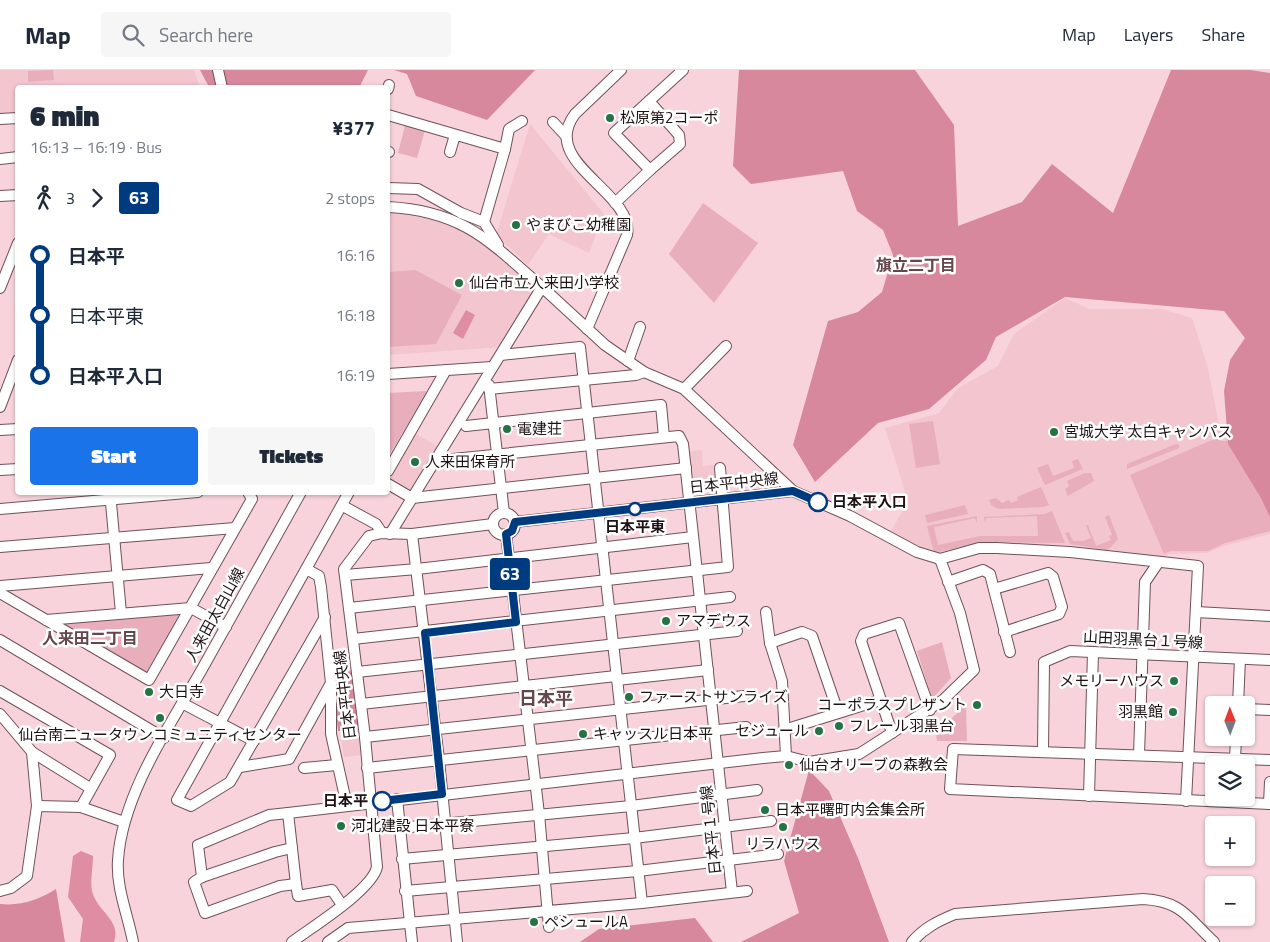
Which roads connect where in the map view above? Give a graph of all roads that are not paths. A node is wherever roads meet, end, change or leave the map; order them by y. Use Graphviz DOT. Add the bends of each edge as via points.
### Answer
graph roads {
  1 [pos="218,70"];
  2 [pos="683,70"];
  3 [pos="614,72"];
  4 [pos="221,85"];
  5 [pos="649,101"];
  6 [pos="390,117"];
  7 [pos="15,118"];
  8 [pos="0,119"];
  9 [pos="522,121"];
  10 [pos="553,122"];
  11 [pos="455,135"];
  12 [pos="566,136"];
  13 [pos="505,149"];
  14 [pos="450,152"];
  15 [pos="15,158"];
  16 [pos="0,159"];
  17 [pos="650,170"];
  18 [pos="390,188"];
  19 [pos="15,195"];
  20 [pos="0,196"];
  21 [pos="614,203"];
  22 [pos="390,207"];
  23 [pos="484,222"];
  24 [pos="499,248"];
  25 [pos="15,250"];
  26 [pos="542,286"];
  27 [pos="0,288"];
  28 [pos="640,327"];
  29 [pos="587,330"];
  30 [pos="726,346"];
  31 [pos="501,355"];
  32 [pos="628,361"];
  33 [pos="15,367"];
  34 [pos="446,370"];
  35 [pos="490,370"];
  36 [pos="644,372"];
  37 [pos="390,374"];
  38 [pos="584,380"];
  39 [pos="684,389"];
  40 [pos="489,390"];
  41 [pos="15,391"];
  42 [pos="5,392"];
  43 [pos="0,408"];
  44 [pos="588,413"];
  45 [pos="493,424"];
  46 [pos="466,426"];
  47 [pos="15,429"];
  48 [pos="0,430"];
  49 [pos="664,437"];
  50 [pos="591,445"];
  51 [pos="496,455"];
  52 [pos="443,460"];
  53 [pos="15,468"];
  54 [pos="390,468"];
  55 [pos="686,468"];
  56 [pos="720,468"];
  57 [pos="0,470"];
  58 [pos="594,478"];
  59 [pos="390,485"];
  60 [pos="501,488"];
  61 [pos="793,491"];
  62 [pos="133,495"];
  63 [pos="250,495"];
  64 [pos="299,495"];
  65 [pos="348,495"];
  66 [pos="111,496"];
  67 [pos="412,498"];
  68 [pos="722,500"];
  69 [pos="689,503"];
  70 [pos="343,506"];
  71 [pos="0,509"];
  72 [pos="598,512"];
  73 [pos="504,513"];
  74 [pos="515,522"];
  75 [pos="493,524"];
  76 [pos="235,528"];
  77 [pos="386,534"];
  78 [pos="412,534"];
  79 [pos="506,534"];
  80 [pos="114,537"];
  81 [pos="693,537"];
  82 [pos="0,547"];
  83 [pos="602,548"];
  84 [pos="509,558"];
  85 [pos="940,559"];
  86 [pos="1154,562"];
  87 [pos="211,568"];
  88 [pos="417,569"];
  89 [pos="308,570"];
  90 [pos="697,570"];
  91 [pos="345,575"];
  92 [pos="118,576"];
  93 [pos="606,579"];
  94 [pos="948,582"];
  95 [pos="0,586"];
  96 [pos="512,590"];
  97 [pos="994,590"];
  98 [pos="0,593"];
  99 [pos="730,597"];
  100 [pos="421,601"];
  101 [pos="701,601"];
  102 [pos="191,608"];
  103 [pos="349,608"];
  104 [pos="610,610"];
  105 [pos="766,612"];
  106 [pos="1196,612"];
  107 [pos="121,613"];
  108 [pos="1270,616"];
  109 [pos="325,617"];
  110 [pos="46,620"];
  111 [pos="516,622"];
  112 [pos="226,627"];
  113 [pos="736,631"];
  114 [pos="1004,632"];
  115 [pos="425,633"];
  116 [pos="705,634"];
  117 [pos="353,639"];
  118 [pos="0,640"];
  119 [pos="613,643"];
  120 [pos="770,643"];
  121 [pos="1010,652"];
  122 [pos="1093,652"];
  123 [pos="520,654"];
  124 [pos="1143,654"];
  125 [pos="1194,657"];
  126 [pos="1240,659"];
  127 [pos="1270,660"];
  128 [pos="428,664"];
  129 [pos="708,670"];
  130 [pos="357,672"];
  131 [pos="617,678"];
  132 [pos="331,683"];
  133 [pos="524,688"];
  134 [pos="1,694"];
  135 [pos="744,696"];
  136 [pos="1238,696"];
  137 [pos="431,697"];
  138 [pos="712,700"];
  139 [pos="880,700"];
  140 [pos="182,703"];
  141 [pos="361,704"];
  142 [pos="1255,709"];
  143 [pos="620,710"];
  144 [pos="930,710"];
  145 [pos="1270,710"];
  146 [pos="838,712"];
  147 [pos="0,714"];
  148 [pos="527,718"];
  149 [pos="220,723"];
  150 [pos="746,727"];
  151 [pos="436,729"];
  152 [pos="784,730"];
  153 [pos="714,731"];
  154 [pos="892,734"];
  155 [pos="365,737"];
  156 [pos="164,738"];
  157 [pos="254,741"];
  158 [pos="624,741"];
  159 [pos="1043,750"];
  160 [pos="531,751"];
  161 [pos="32,752"];
  162 [pos="1090,752"];
  163 [pos="1139,754"];
  164 [pos="786,756"];
  165 [pos="1190,757"];
  166 [pos="1205,758"];
  167 [pos="439,760"];
  168 [pos="1255,760"];
  169 [pos="1270,760"];
  170 [pos="718,763"];
  171 [pos="337,765"];
  172 [pos="240,767"];
  173 [pos="304,768"];
  174 [pos="367,768"];
  175 [pos="628,773"];
  176 [pos="1270,782"];
  177 [pos="534,783"];
  178 [pos="90,788"];
  179 [pos="757,790"];
  180 [pos="442,794"];
  181 [pos="722,795"];
  182 [pos="1089,796"];
  183 [pos="397,799"];
  184 [pos="1186,801"];
  185 [pos="372,803"];
  186 [pos="1270,804"];
  187 [pos="36,806"];
  188 [pos="347,806"];
  189 [pos="631,806"];
  190 [pos="81,807"];
  191 [pos="288,813"];
  192 [pos="539,814"];
  193 [pos="771,821"];
  194 [pos="124,822"];
  195 [pos="445,824"];
  196 [pos="726,827"];
  197 [pos="400,828"];
  198 [pos="634,838"];
  199 [pos="542,846"];
  200 [pos="292,848"];
  201 [pos="778,854"];
  202 [pos="448,855"];
  203 [pos="402,859"];
  204 [pos="729,860"];
  205 [pos="638,870"];
  206 [pos="202,877"];
  207 [pos="545,878"];
  208 [pos="296,884"];
  209 [pos="451,887"];
  210 [pos="0,891"];
  211 [pos="406,891"];
  212 [pos="746,891"];
  213 [pos="732,892"];
  214 [pos="642,903"];
  215 [pos="342,905"];
  216 [pos="548,910"];
  217 [pos="455,919"];
  218 [pos="410,924"];
  219 [pos="549,927"];
  220 [pos="133,942"];
  221 [pos="292,942"];
  222 [pos="328,942"];
  223 [pos="412,942"];
  224 [pos="457,942"];
  225 [pos="912,942"];
  226 [pos="1214,942"];
  1 -- 4 [label="street"];
  2 -- 5 [label="street"];
  3 -- 12 [label="street" via="575,114"];
  5 -- 17 [label="street" via="679,136 680,144"];
  5 -- 17 [label="street" via="614,133"];
  6 -- 11 [label="street"];
  7 -- 8 [label="street"];
  9 -- 13 [label="street" via="509,129"];
  10 -- 12 [label="street"];
  11 -- 13 [label="street"];
  11 -- 14 [label="street"];
  12 -- 21 [label="street" via="570,153"];
  13 -- 23 [label="street"];
  15 -- 16 [label="street"];
  17 -- 21 [label="street"];
  18 -- 23 [label="street" via="418,189"];
  19 -- 20 [label="street"];
  21 -- 29 [label="street" via="628,223 628,235"];
  22 -- 24 [label="street" via="443,216"];
  23 -- 24 [label="street"];
  24 -- 26 [label="street"];
  25 -- 27 [label="street"];
  26 -- 29 [label="street"];
  26 -- 31 [label="street"];
  28 -- 32 [label="street"];
  29 -- 32 [label="street"];
  30 -- 39 [label="street"];
  31 -- 35 [label="street"];
  31 -- 38 [label="street" via="580,347"];
  32 -- 36 [label="street"];
  33 -- 42 [label="street"];
  34 -- 35 [label="street"];
  34 -- 37 [label="street"];
  34 -- 54 [label="street"];
  35 -- 40 [label="street"];
  35 -- 67 [label="street"];
  36 -- 38 [label="street"];
  36 -- 39 [label="street"];
  38 -- 40 [label="street"];
  38 -- 44 [label="street"];
  39 -- 61 [label="street"];
  40 -- 45 [label="street"];
  41 -- 42 [label="street"];
  42 -- 43 [label="street"];
  44 -- 45 [label="street"];
  44 -- 49 [label="street" via="661,405"];
  44 -- 50 [label="street"];
  45 -- 46 [label="street"];
  45 -- 51 [label="street"];
  47 -- 48 [label="street"];
  49 -- 50 [label="street"];
  49 -- 55 [label="street, 日本平１号線" via="679,436"];
  50 -- 51 [label="street"];
  50 -- 58 [label="street"];
  51 -- 52 [label="street"];
  51 -- 60 [label="street"];
  53 -- 57 [label="street"];
  55 -- 58 [label="street"];
  55 -- 69 [label="street, 日本平１号線"];
  56 -- 68 [label="street"];
  58 -- 60 [label="street"];
  58 -- 72 [label="street"];
  59 -- 67 [label="street"];
  60 -- 67 [label="street"];
  60 -- 73 [label="street"];
  61 -- 68 [label="street, 日本平中央線"];
  61 -- 85 [label="street, 日本平中央線" via="850,516 917,552"];
  62 -- 66 [label="street"];
  63 -- 76 [label="street" via="252,499"];
  64 -- 112 [label="street, 人来田太白山線"];
  65 -- 70 [label="street"];
  66 -- 71 [label="street"];
  66 -- 80 [label="street"];
  67 -- 77 [label="street"];
  68 -- 69 [label="street, 日本平中央線"];
  68 -- 90 [label="street" via="728,567"];
  69 -- 72 [label="street, 日本平中央線"];
  69 -- 81 [label="street, 日本平１号線"];
  70 -- 77 [label="street" via="376,524"];
  70 -- 89 [label="street"];
  72 -- 74 [label="street, 日本平中央線"];
  72 -- 83 [label="street"];
  73 -- 74 [label="street"];
  73 -- 75 [label="street" via="498,515"];
  74 -- 79 [label="street" via="512,531"];
  75 -- 78 [label="street"];
  75 -- 79 [label="street" via="499,533"];
  76 -- 80 [label="street"];
  76 -- 87 [label="street"];
  77 -- 78 [label="street"];
  77 -- 91 [label="street" via="369,536 344,569"];
  78 -- 88 [label="street"];
  79 -- 84 [label="street"];
  80 -- 82 [label="street"];
  80 -- 92 [label="street"];
  81 -- 83 [label="street"];
  81 -- 90 [label="street, 日本平１号線"];
  83 -- 84 [label="street"];
  83 -- 93 [label="street"];
  84 -- 88 [label="street"];
  84 -- 96 [label="street"];
  85 -- 86 [label="street" via="978,548 997,548"];
  85 -- 94 [label="street"];
  86 -- 106 [label="street" via="1198,566"];
  86 -- 124 [label="street" via="1145,582"];
  87 -- 92 [label="street"];
  87 -- 102 [label="street"];
  88 -- 91 [label="street"];
  88 -- 100 [label="street"];
  89 -- 109 [label="street" via="319,576"];
  89 -- 149 [label="street"];
  90 -- 93 [label="street"];
  90 -- 101 [label="street, 日本平１号線"];
  91 -- 103 [label="street, 日本平中央線"];
  92 -- 95 [label="street"];
  92 -- 107 [label="street"];
  93 -- 96 [label="street"];
  93 -- 104 [label="street"];
  94 -- 97 [label="street" via="983,570 990,574"];
  94 -- 144 [label="street" via="960,613 974,670"];
  96 -- 100 [label="street"];
  96 -- 111 [label="street"];
  97 -- 114 [label="street"];
  97 -- 114 [label="street" via="1048,573 1053,577 1062,607 1059,614"];
  98 -- 110 [label="street"];
  99 -- 101 [label="street"];
  100 -- 103 [label="street"];
  100 -- 115 [label="street"];
  101 -- 104 [label="street"];
  101 -- 116 [label="street, 日本平１号線"];
  102 -- 107 [label="street"];
  102 -- 110 [label="street" via="148,680"];
  102 -- 112 [label="street"];
  103 -- 117 [label="street, 日本平中央線"];
  104 -- 111 [label="street"];
  104 -- 119 [label="street"];
  105 -- 120 [label="street"];
  106 -- 108 [label="street"];
  106 -- 125 [label="street"];
  107 -- 110 [label="street"];
  109 -- 132 [label="street"];
  109 -- 157 [label="street"];
  111 -- 115 [label="street"];
  111 -- 123 [label="street"];
  112 -- 140 [label="street, 人来田太白山線"];
  113 -- 116 [label="street"];
  114 -- 121 [label="street"];
  115 -- 117 [label="street"];
  115 -- 128 [label="street"];
  116 -- 119 [label="street"];
  116 -- 129 [label="street, 日本平１号線"];
  117 -- 130 [label="street, 日本平中央線"];
  118 -- 156 [label="street"];
  119 -- 123 [label="street"];
  119 -- 131 [label="street"];
  120 -- 146 [label="street" via="802,632 812,636"];
  120 -- 152 [label="street" via="782,681"];
  122 -- 124 [label="street, 山田羽黒台１号線"];
  122 -- 159 [label="street, 山田羽黒台１号線" via="1070,652 1044,662"];
  122 -- 162 [label="street"];
  123 -- 128 [label="street"];
  123 -- 133 [label="street"];
  124 -- 125 [label="street, 山田羽黒台１号線"];
  124 -- 163 [label="street"];
  125 -- 126 [label="street, 山田羽黒台１号線"];
  125 -- 165 [label="street"];
  126 -- 127 [label="street, 山田羽黒台１号線"];
  126 -- 136 [label="street"];
  128 -- 130 [label="street"];
  128 -- 137 [label="street"];
  129 -- 131 [label="street"];
  129 -- 138 [label="street, 日本平１号線"];
  130 -- 141 [label="street, 日本平中央線"];
  131 -- 133 [label="street"];
  131 -- 143 [label="street"];
  132 -- 171 [label="street" via="331,734"];
  132 -- 172 [label="street" via="289,759"];
  133 -- 137 [label="street"];
  133 -- 148 [label="street"];
  134 -- 178 [label="street" via="110,755"];
  135 -- 138 [label="street"];
  137 -- 141 [label="street"];
  137 -- 151 [label="street"];
  138 -- 143 [label="street"];
  138 -- 153 [label="street, 日本平１号線"];
  139 -- 144 [label="street" via="861,641 864,634 899,623"];
  139 -- 146 [label="street"];
  139 -- 154 [label="street"];
  140 -- 149 [label="street"];
  140 -- 156 [label="street, 人来田太白山線"];
  141 -- 155 [label="street, 日本平中央線"];
  142 -- 145 [label="street"];
  143 -- 148 [label="street"];
  143 -- 158 [label="street"];
  144 -- 154 [label="street"];
  146 -- 152 [label="street"];
  147 -- 161 [label="street"];
  148 -- 151 [label="street"];
  148 -- 160 [label="street"];
  149 -- 157 [label="street"];
  149 -- 172 [label="street" via="177,800 191,806 230,782"];
  150 -- 153 [label="street"];
  151 -- 155 [label="street"];
  151 -- 167 [label="street"];
  152 -- 164 [label="street"];
  153 -- 158 [label="street"];
  153 -- 170 [label="street, 日本平１号線"];
  154 -- 164 [label="street" via="859,754 809,762"];
  155 -- 174 [label="street, 日本平中央線"];
  156 -- 194 [label="street, 人来田太白山線"];
  157 -- 172 [label="street"];
  158 -- 160 [label="street"];
  158 -- 175 [label="street"];
  159 -- 162 [label="street"];
  159 -- 182 [label="street" via="954,749 950,789"];
  160 -- 167 [label="street"];
  160 -- 177 [label="street"];
  161 -- 178 [label="street"];
  161 -- 187 [label="street"];
  162 -- 163 [label="street"];
  162 -- 182 [label="street"];
  163 -- 165 [label="street"];
  164 -- 170 [label="street"];
  165 -- 166 [label="street"];
  165 -- 184 [label="street"];
  167 -- 174 [label="street"];
  167 -- 180 [label="street"];
  168 -- 169 [label="street"];
  170 -- 175 [label="street"];
  170 -- 181 [label="street, 日本平１号線"];
  171 -- 173 [label="street"];
  171 -- 188 [label="street"];
  174 -- 185 [label="street, 日本平中央線"];
  175 -- 177 [label="street"];
  175 -- 189 [label="street"];
  176 -- 186 [label="street"];
  177 -- 180 [label="street"];
  177 -- 192 [label="street"];
  178 -- 190 [label="street"];
  179 -- 181 [label="street"];
  180 -- 183 [label="street"];
  180 -- 195 [label="street"];
  181 -- 189 [label="street"];
  181 -- 196 [label="street, 日本平１号線"];
  182 -- 184 [label="street"];
  183 -- 185 [label="street"];
  183 -- 197 [label="street"];
  184 -- 186 [label="street"];
  185 -- 188 [label="street"];
  185 -- 215 [label="street, 日本平中央線" via="376,875 363,890"];
  187 -- 190 [label="street"];
  187 -- 210 [label="street" via="27,876 11,888"];
  188 -- 191 [label="street"];
  189 -- 192 [label="street"];
  189 -- 198 [label="street"];
  190 -- 194 [label="street"];
  191 -- 200 [label="street"];
  191 -- 206 [label="street" via="269,815 198,845"];
  192 -- 195 [label="street"];
  192 -- 199 [label="street"];
  193 -- 196 [label="street"];
  194 -- 220 [label="street, 人来田太白山線" via="118,882"];
  195 -- 197 [label="street"];
  195 -- 202 [label="street"];
  196 -- 198 [label="street"];
  196 -- 204 [label="street, 日本平１号線"];
  197 -- 203 [label="street"];
  198 -- 199 [label="street"];
  198 -- 205 [label="street"];
  199 -- 202 [label="street"];
  199 -- 207 [label="street"];
  200 -- 206 [label="street"];
  200 -- 208 [label="street"];
  201 -- 204 [label="street"];
  202 -- 203 [label="street"];
  202 -- 209 [label="street"];
  203 -- 211 [label="street"];
  204 -- 205 [label="street"];
  204 -- 213 [label="street, 日本平１号線"];
  205 -- 207 [label="street"];
  205 -- 214 [label="street"];
  206 -- 208 [label="street" via="194,882 205,913 280,886"];
  207 -- 209 [label="street"];
  207 -- 216 [label="street"];
  208 -- 215 [label="street" via="298,896 332,890"];
  209 -- 211 [label="street"];
  209 -- 217 [label="street"];
  211 -- 218 [label="street"];
  212 -- 213 [label="street"];
  213 -- 214 [label="street, 日本平１号線"];
  214 -- 216 [label="street, 日本平１号線"];
  215 -- 221 [label="street, 日本平中央線"];
  216 -- 217 [label="street, 日本平１号線"];
  216 -- 219 [label="street"];
  217 -- 218 [label="street, 日本平１号線"];
  217 -- 224 [label="street"];
  218 -- 222 [label="street, 日本平１号線" via="348,928"];
  218 -- 223 [label="street"];
  225 -- 226 [label="street" via="938,921 955,914 1160,900 1175,905 1190,916"];
}
